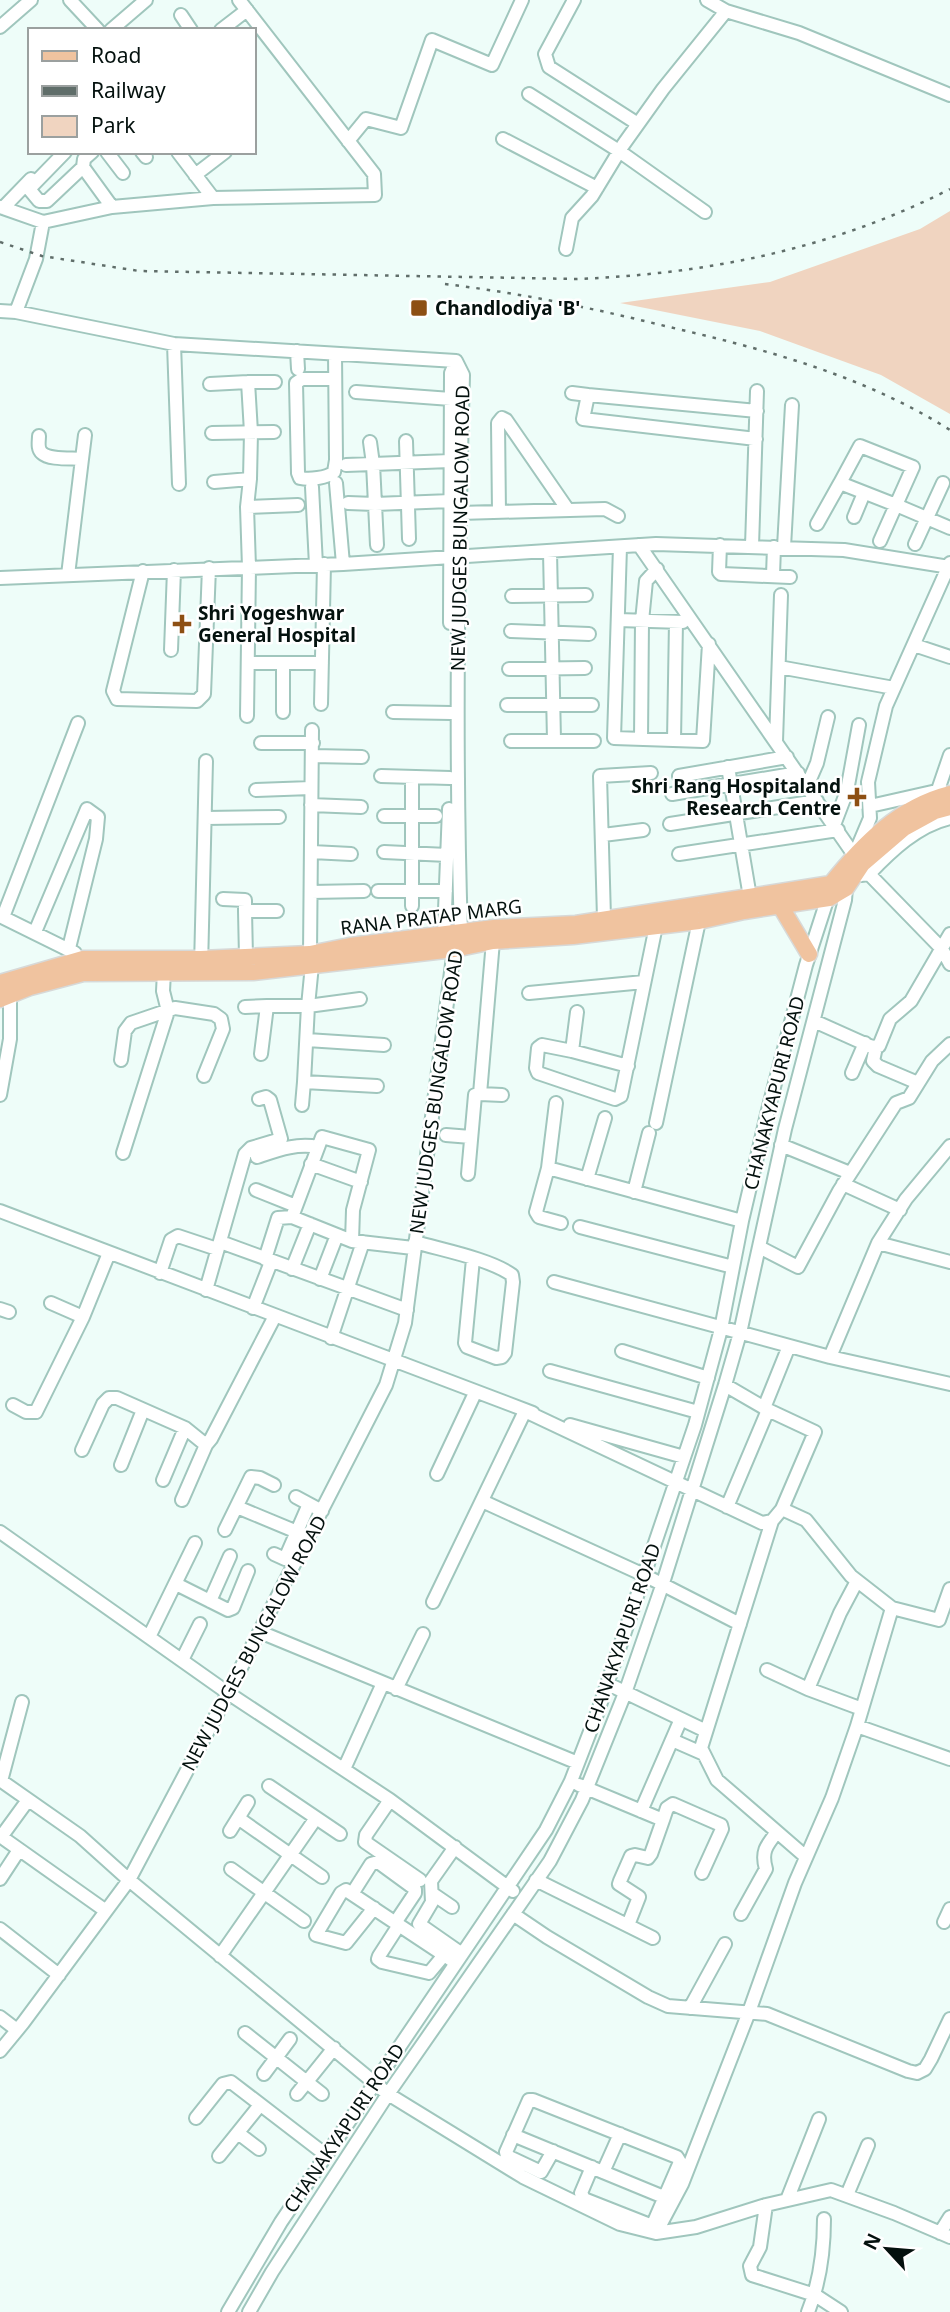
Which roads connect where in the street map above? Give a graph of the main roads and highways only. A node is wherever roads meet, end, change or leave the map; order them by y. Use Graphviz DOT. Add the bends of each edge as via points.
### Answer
graph roads {
  1 [pos="946,791"];
  2 [pos="950,807"];
  3 [pos="848,876"];
  4 [pos="781,907"];
  5 [pos="809,954"];
  6 [pos="311,959"];
  7 [pos="200,966"];
  8 [pos="2,991"];
  1 -- 3 [label="main road" via="897,817 872,839"];
  2 -- 3 [label="main road" via="904,828"];
  3 -- 4 [label="main road, RANA PRATAP MARG"];
  3 -- 6 [label="main road, RANA PRATAP MARG" via="750,897 576,924 494,928 350,946"];
  4 -- 5 [label="main road"];
  4 -- 6 [label="main road, RANA PRATAP MARG" via="573,936"];
  6 -- 7 [label="main road, RANA PRATAP MARG" via="246,957"];
  6 -- 7 [label="main road, RANA PRATAP MARG" via="254,972"];
  7 -- 8 [label="main road, RANA PRATAP MARG" via="164,972 83,973"];
  7 -- 8 [label="main road, RANA PRATAP MARG" via="83,959"];
}
